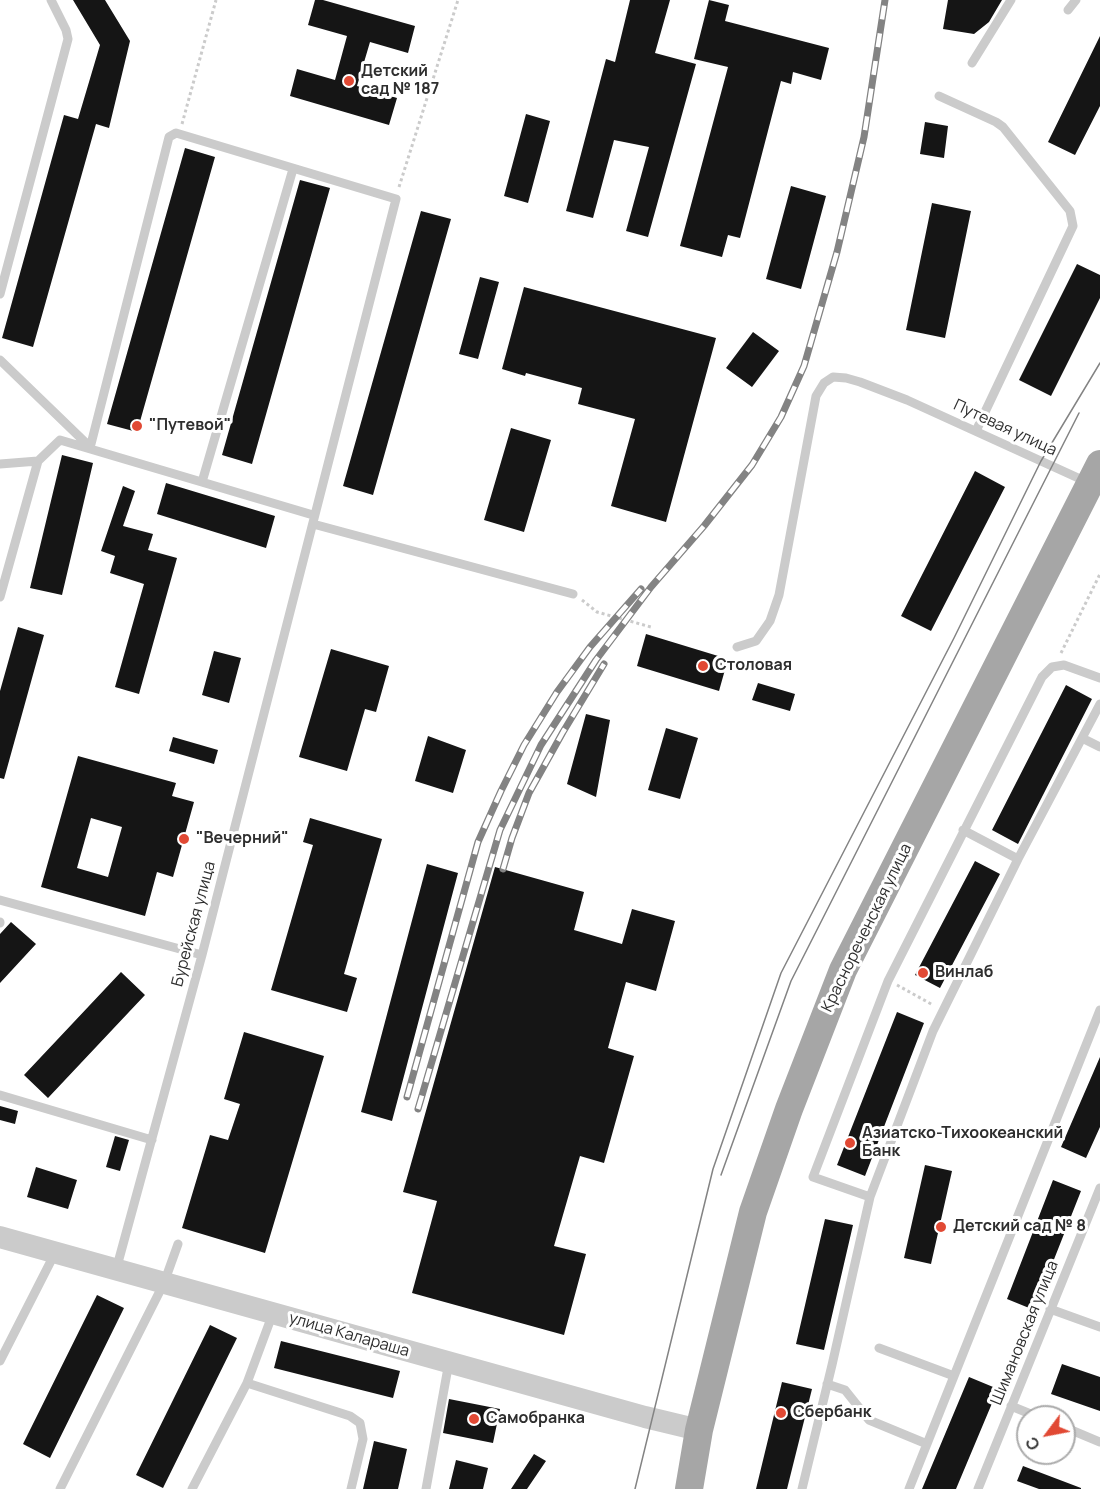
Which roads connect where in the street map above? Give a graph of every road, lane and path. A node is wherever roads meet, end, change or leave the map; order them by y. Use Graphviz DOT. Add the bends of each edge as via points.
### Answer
graph roads {
  1 [pos="51,0"];
  2 [pos="216,0"];
  3 [pos="458,0"];
  4 [pos="1011,0"];
  5 [pos="1076,0"];
  6 [pos="1068,10"];
  7 [pos="972,63"];
  8 [pos="939,96"];
  9 [pos="179,135"];
  10 [pos="293,169"];
  11 [pos="396,199"];
  12 [pos="0,294"];
  13 [pos="0,360"];
  14 [pos="976,431"];
  15 [pos="90,448"];
  16 [pos="38,461"];
  17 [pos="0,464"];
  18 [pos="1095,474"];
  19 [pos="202,482"];
  20 [pos="313,520"];
  21 [pos="1100,574"];
  22 [pos="573,594"];
  23 [pos="0,597"];
  24 [pos="651,627"];
  25 [pos="737,647"];
  26 [pos="1058,662"];
  27 [pos="1100,678"];
  28 [pos="1100,704"];
  29 [pos="1082,738"];
  30 [pos="1100,747"];
  31 [pos="963,830"];
  32 [pos="1018,859"];
  33 [pos="0,900"];
  34 [pos="202,955"];
  35 [pos="888,981"];
  36 [pos="943,1010"];
  37 [pos="1100,1010"];
  38 [pos="0,1095"];
  39 [pos="152,1140"];
  40 [pos="1100,1188"];
  41 [pos="870,1197"];
  42 [pos="0,1238"];
  43 [pos="178,1244"];
  44 [pos="54,1253"];
  45 [pos="116,1270"];
  46 [pos="164,1283"];
  47 [pos="1050,1309"];
  48 [pos="273,1313"];
  49 [pos="1100,1327"];
  50 [pos="879,1348"];
  51 [pos="0,1361"];
  52 [pos="449,1362"];
  53 [pos="954,1376"];
  54 [pos="248,1383"];
  55 [pos="827,1384"];
  56 [pos="1011,1406"];
  57 [pos="1016,1408"];
  58 [pos="699,1430"];
  59 [pos="1076,1432"];
  60 [pos="1100,1442"];
  61 [pos="927,1444"];
  62 [pos="60,1489"];
  63 [pos="192,1489"];
  64 [pos="351,1489"];
  65 [pos="426,1489"];
  66 [pos="689,1489"];
  67 [pos="802,1489"];
  68 [pos="909,1489"];
  69 [pos="978,1489"];
  1 -- 12 [label="lane" via="68,39"];
  2 -- 9 [label="path"];
  3 -- 11 [label="path"];
  4 -- 7 [label="lane"];
  5 -- 6 [label="lane"];
  8 -- 14 [label="lane" via="1003,127 1073,217 1073,226"];
  9 -- 10 [label="lane"];
  9 -- 15 [label="lane" via="169,137"];
  10 -- 11 [label="lane"];
  10 -- 19 [label="lane"];
  11 -- 20 [label="lane, Бурейская улица"];
  13 -- 15 [label="lane"];
  14 -- 18 [label="lane, Путевая улица"];
  14 -- 25 [label="lane, Путевая улица" via="846,378 824,383 816,396 779,595 770,621 756,641"];
  15 -- 16 [label="lane" via="60,440"];
  15 -- 19 [label="lane"];
  16 -- 17 [label="lane"];
  16 -- 23 [label="lane"];
  18 -- 58 [label="main road, Краснореченская улица" via="843,970 753,1212"];
  19 -- 20 [label="lane"];
  20 -- 22 [label="lane"];
  20 -- 34 [label="lane, Бурейская улица"];
  21 -- 26 [label="path"];
  22 -- 24 [label="path" via="597,612"];
  27 -- 31 [label="lane" via="1064,665 1052,667 1042,677"];
  28 -- 29 [label="lane"];
  29 -- 30 [label="lane"];
  29 -- 32 [label="lane"];
  31 -- 32 [label="lane"];
  31 -- 35 [label="lane"];
  32 -- 36 [label="lane"];
  33 -- 34 [label="lane"];
  34 -- 39 [label="lane, Бурейская улица"];
  35 -- 36 [label="path"];
  35 -- 41 [label="lane" via="813,1177"];
  36 -- 41 [label="lane"];
  37 -- 53 [label="lane"];
  38 -- 39 [label="lane"];
  39 -- 45 [label="lane, Бурейская улица"];
  40 -- 47 [label="lane, Шимановская улица"];
  41 -- 55 [label="lane"];
  42 -- 44 [label="street, улица Калараша"];
  43 -- 46 [label="lane"];
  44 -- 45 [label="street, улица Калараша"];
  44 -- 51 [label="lane"];
  45 -- 46 [label="street, улица Калараша"];
  46 -- 48 [label="street, улица Калараша"];
  46 -- 62 [label="lane"];
  47 -- 49 [label="lane"];
  47 -- 56 [label="lane, Шимановская улица"];
  48 -- 52 [label="street, улица Калараша"];
  48 -- 54 [label="lane"];
  50 -- 53 [label="lane"];
  52 -- 58 [label="street, улица Калараша"];
  52 -- 65 [label="lane"];
  53 -- 61 [label="lane"];
  54 -- 63 [label="lane"];
  54 -- 64 [label="lane" via="350,1416 360,1423 363,1439"];
  55 -- 61 [label="lane" via="845,1390 869,1420"];
  55 -- 67 [label="lane"];
  56 -- 57 [label="lane"];
  56 -- 69 [label="lane, Шимановская улица"];
  58 -- 66 [label="main road, Краснореченская улица"];
  59 -- 60 [label="lane"];
  61 -- 68 [label="lane"];
}
